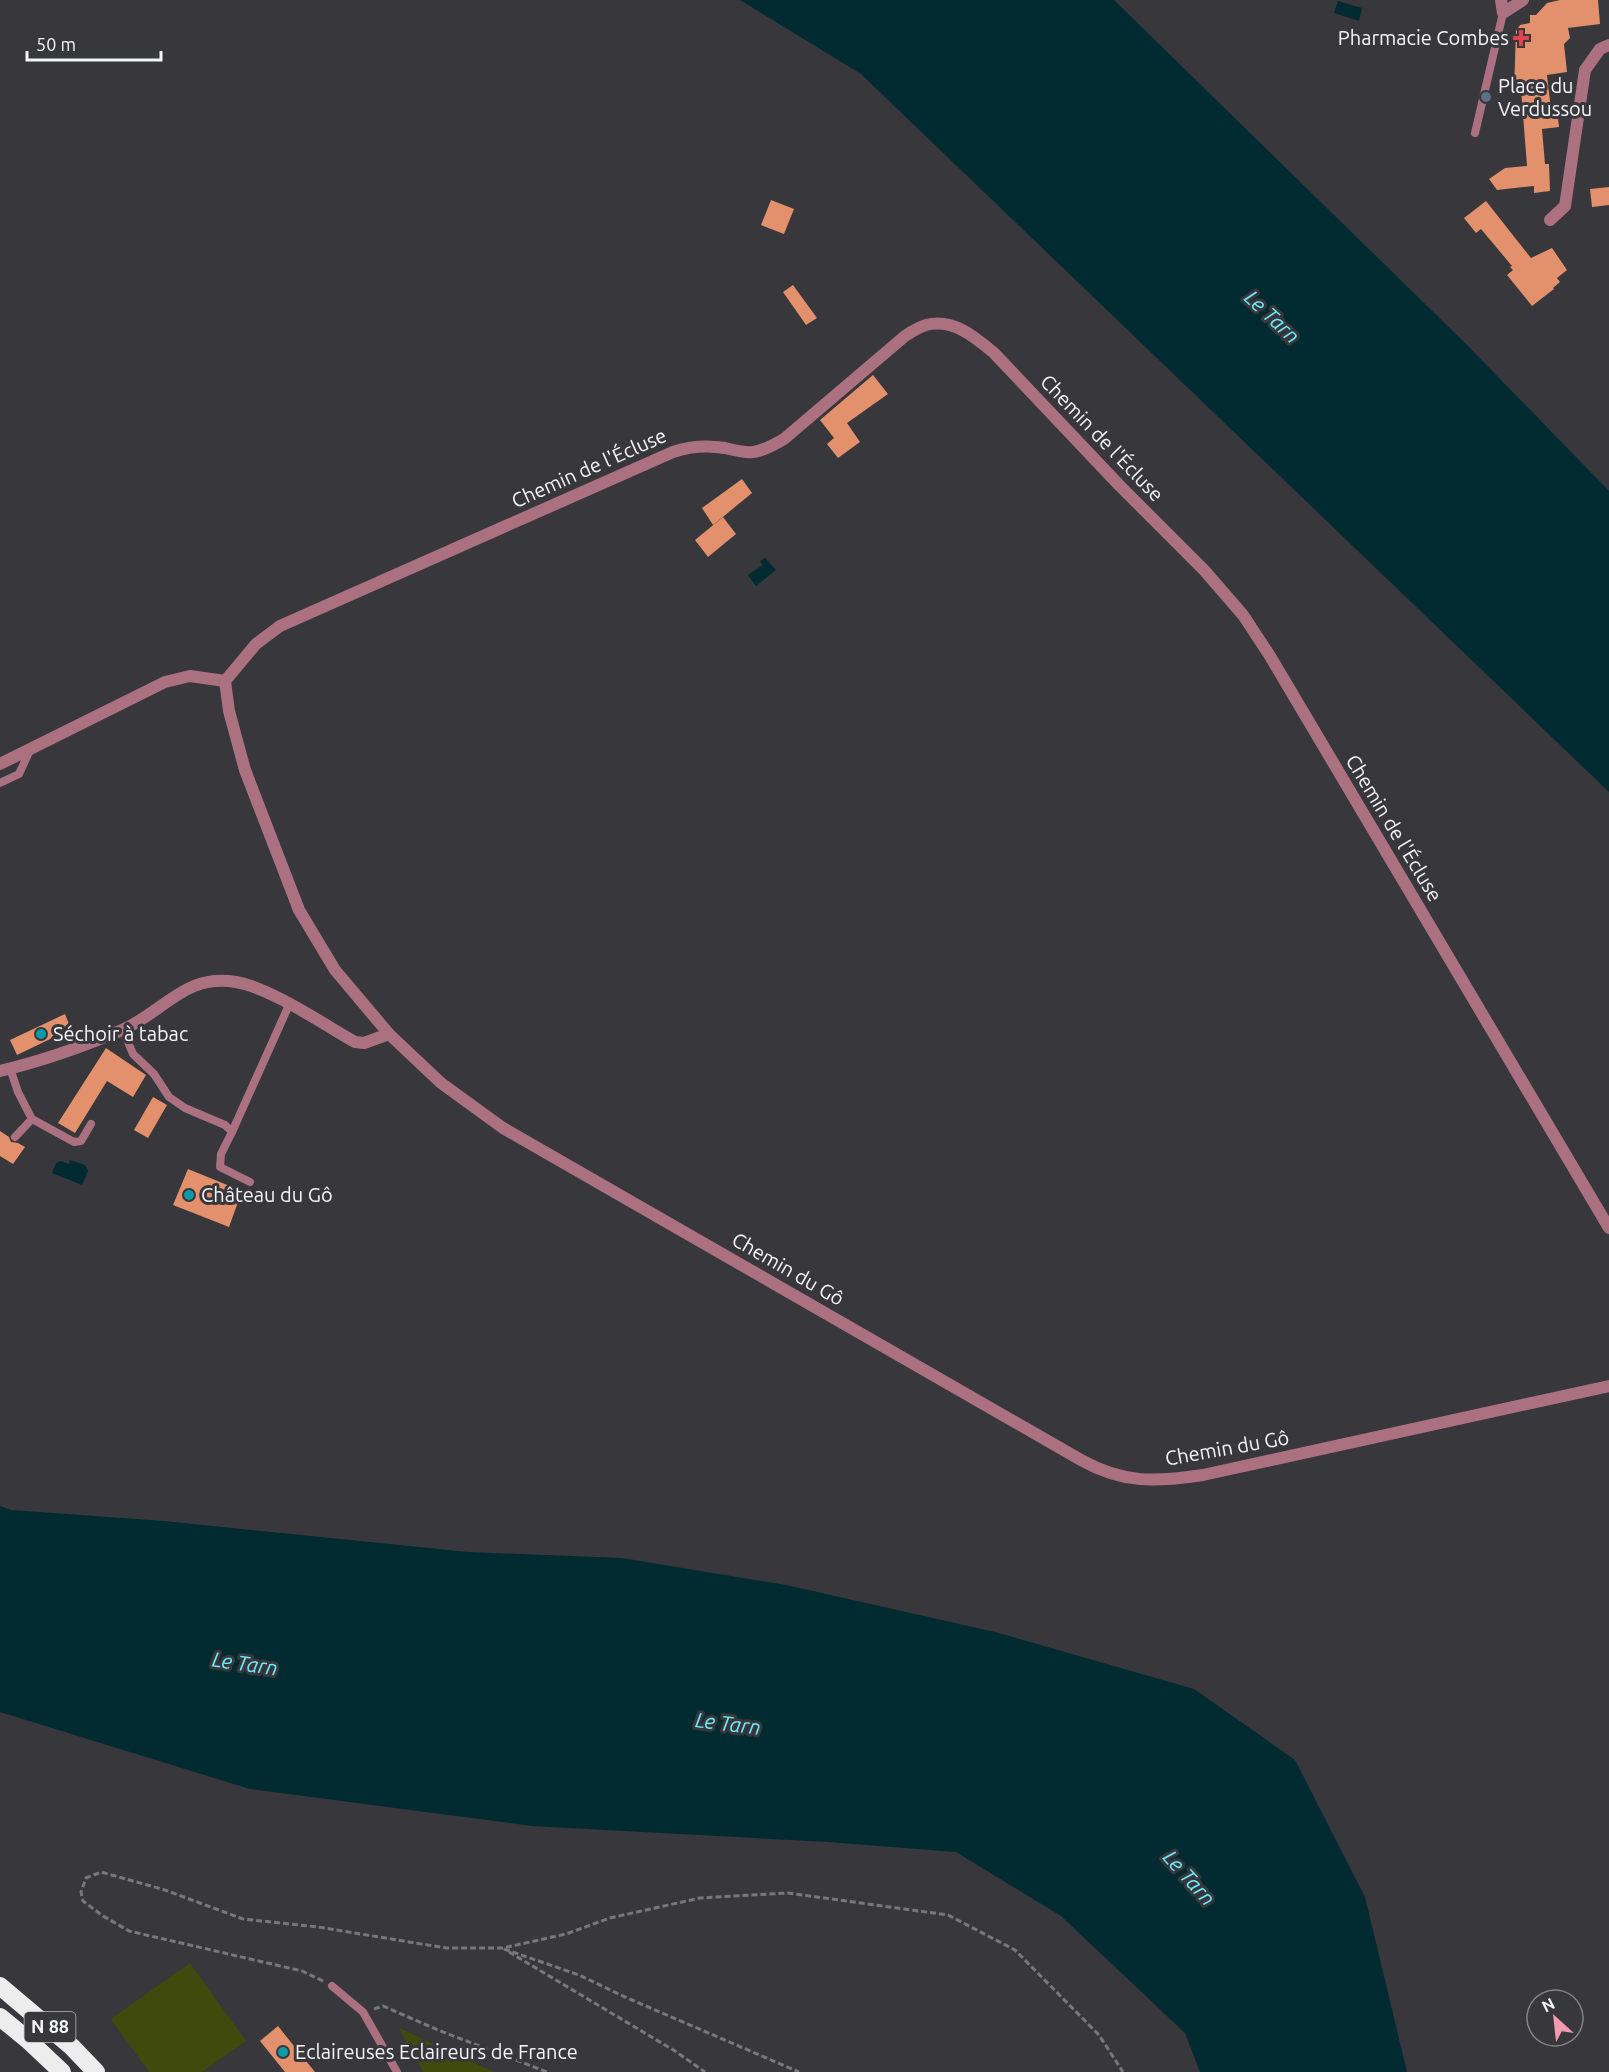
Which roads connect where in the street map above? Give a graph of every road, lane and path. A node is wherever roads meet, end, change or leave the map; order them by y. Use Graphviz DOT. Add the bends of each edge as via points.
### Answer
graph roads {
  1 [pos="1501,0"];
  2 [pos="1523,0"];
  3 [pos="1503,13"];
  4 [pos="1609,45"];
  5 [pos="1475,134"];
  6 [pos="1550,220"];
  7 [pos="225,681"];
  8 [pos="31,748"];
  9 [pos="0,764"];
  10 [pos="0,783"];
  11 [pos="289,1005"];
  12 [pos="123,1029"];
  13 [pos="389,1034"];
  14 [pos="3,1069"];
  15 [pos="32,1119"];
  16 [pos="91,1124"];
  17 [pos="232,1132"];
  18 [pos="15,1137"];
  19 [pos="250,1182"];
  20 [pos="1609,1228"];
  21 [pos="1609,1386"];
  22 [pos="503,1948"];
  23 [pos="0,1986"];
  24 [pos="332,1986"];
  25 [pos="363,2012"];
  26 [pos="0,2017"];
  27 [pos="62,2072"];
  28 [pos="96,2072"];
  29 [pos="397,2072"];
  30 [pos="547,2072"];
  31 [pos="705,2072"];
  32 [pos="799,2072"];
  33 [pos="1123,2072"];
  1 -- 3 [label="street"];
  2 -- 3 [label="street"];
  3 -- 5 [label="lane"];
  4 -- 6 [label="street" via="1600,49 1584,70 1565,206"];
  7 -- 8 [label="street" via="190,676 165,682"];
  7 -- 13 [label="street, Chemin du Gô" via="228,711 245,771 299,910 336,970"];
  7 -- 20 [label="street, Chemin de l'Écluse" via="256,644 280,626 683,448 754,452 768,447 784,439 915,330 939,324 964,331 994,353 1243,615"];
  8 -- 9 [label="street"];
  8 -- 10 [label="lane" via="19,774"];
  11 -- 12 [label="street" via="249,985 211,981 185,989"];
  11 -- 13 [label="street" via="355,1042 364,1043"];
  11 -- 17 [label="lane"];
  12 -- 14 [label="street" via="57,1055"];
  12 -- 17 [label="lane" via="133,1054 154,1074 169,1097"];
  13 -- 21 [label="street, Chemin du Gô" via="448,1088 503,1128 1100,1471 1117,1476 1152,1480 1203,1475"];
  14 -- 15 [label="lane"];
  15 -- 16 [label="lane" via="74,1143 81,1141"];
  15 -- 18 [label="lane"];
  17 -- 19 [label="lane" via="221,1154 220,1167"];
  22 -- 24 [label="path" via="446,1948 243,1919 102,1872 86,1878 81,1892 83,1901 129,1931 302,1971"];
  22 -- 31 [label="path"];
  22 -- 32 [label="path" via="579,1975"];
  22 -- 33 [label="path" via="700,1898 788,1893 948,1915 1015,1950 1099,2035"];
  23 -- 28 [label="highway, N 88"];
  24 -- 25 [label="lane"];
  25 -- 29 [label="lane"];
  25 -- 30 [label="path" via="383,2006"];
  26 -- 27 [label="highway, N 88"];
}
